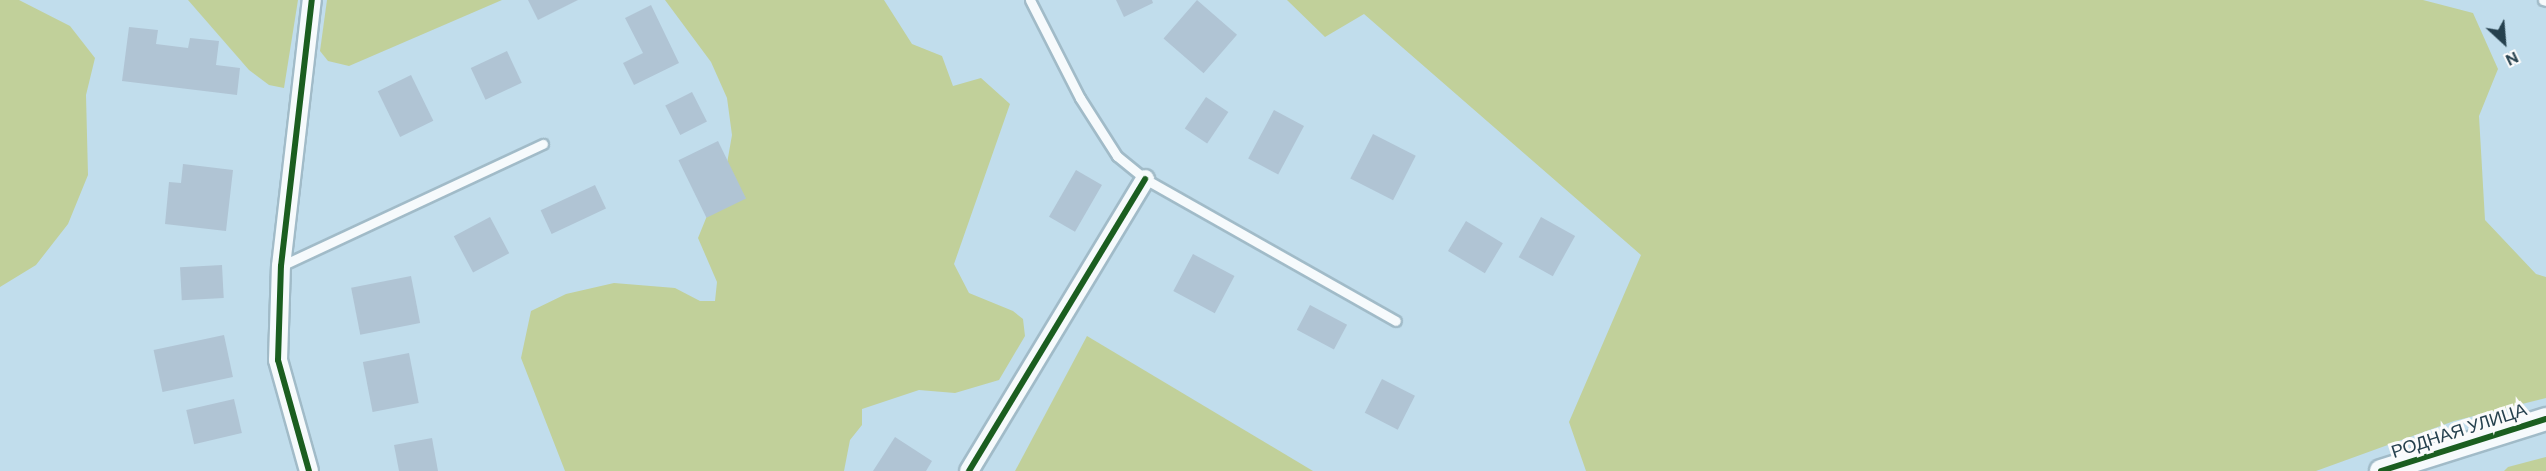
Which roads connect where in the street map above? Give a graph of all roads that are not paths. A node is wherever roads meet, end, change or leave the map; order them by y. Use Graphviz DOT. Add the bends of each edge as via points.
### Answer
graph roads {
  1 [pos="312,0"];
  2 [pos="1030,0"];
  3 [pos="543,144"];
  4 [pos="1145,179"];
  5 [pos="281,266"];
  6 [pos="1396,321"];
  7 [pos="2546,419"];
  8 [pos="309,471"];
  9 [pos="969,471"];
  10 [pos="2381,471"];
  1 -- 5 [label="street"];
  2 -- 4 [label="lane" via="1098,127 1117,156"];
  3 -- 5 [label="lane"];
  4 -- 6 [label="lane"];
  4 -- 9 [label="street"];
  5 -- 8 [label="street" via="278,360"];
  7 -- 10 [label="street, РОДНАЯ УЛИЦА"];
}
